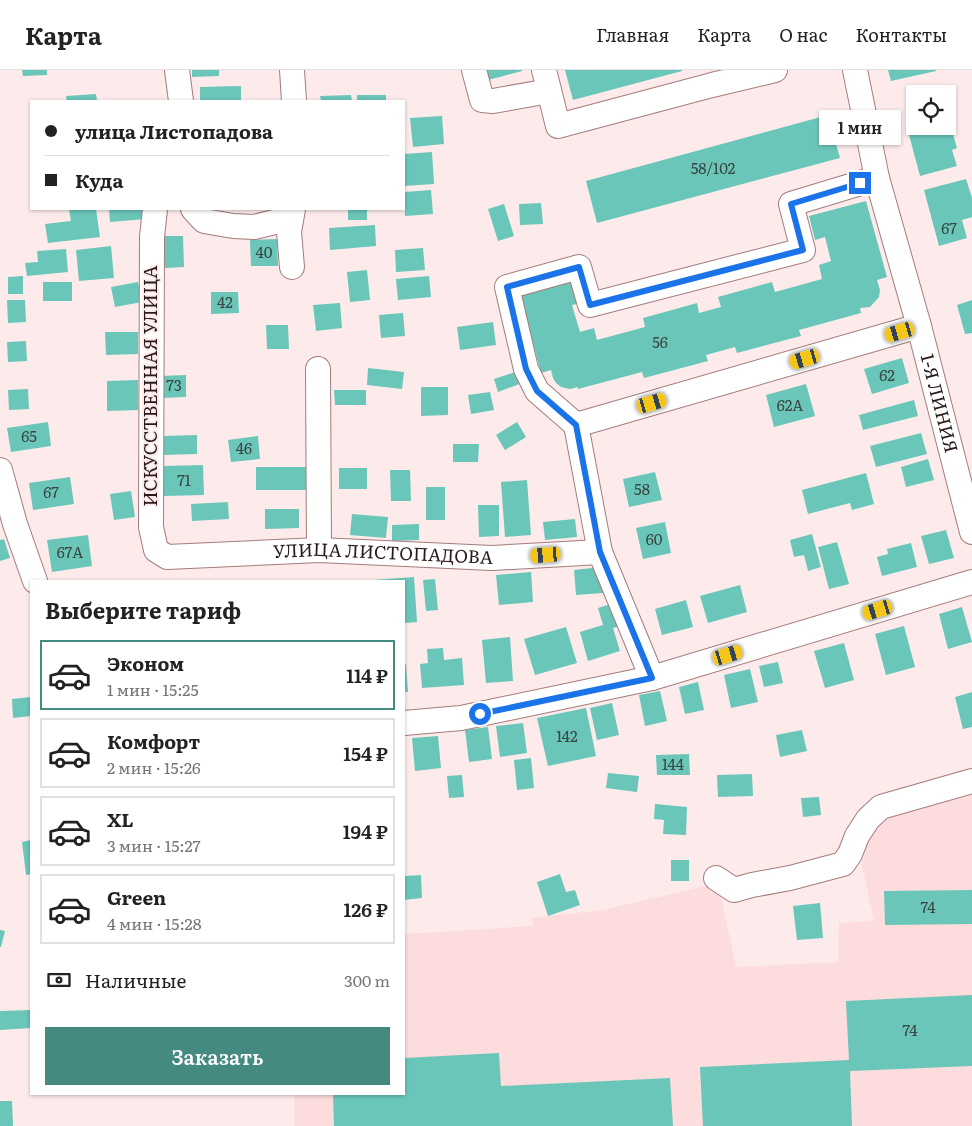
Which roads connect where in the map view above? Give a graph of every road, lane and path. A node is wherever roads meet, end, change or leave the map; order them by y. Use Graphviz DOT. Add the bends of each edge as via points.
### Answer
graph roads {
  1 [pos="177,70"];
  2 [pos="292,70"];
  3 [pos="474,70"];
  4 [pos="775,70"];
  5 [pos="855,70"];
  6 [pos="546,80"];
  7 [pos="181,100"];
  8 [pos="294,100"];
  9 [pos="877,178"];
  10 [pos="156,210"];
  11 [pos="193,210"];
  12 [pos="292,213"];
  13 [pos="292,267"];
  14 [pos="919,326"];
  15 [pos="318,369"];
  16 [pos="576,425"];
  17 [pos="0,470"];
  18 [pos="972,532"];
  19 [pos="319,550"];
  20 [pos="600,552"];
  21 [pos="167,557"];
  22 [pos="35,580"];
  23 [pos="972,582"];
  24 [pos="652,678"];
  25 [pos="405,723"];
  26 [pos="972,781"];
  27 [pos="716,878"];
  1 -- 7 [label="street"];
  2 -- 8 [label="street"];
  3 -- 6 [label="street" via="482,100 493,101"];
  4 -- 6 [label="street" via="558,126"];
  5 -- 9 [label="street, 1-Я ЛИНИЯ"];
  9 -- 14 [label="street, 1-Я ЛИНИЯ"];
  9 -- 16 [label="street" via="791,204 803,250 590,305 579,267 507,287 526,369 537,391"];
  10 -- 21 [label="street, ИСКУССТВЕННАЯ УЛИЦА" via="152,237 151,527 156,550"];
  11 -- 12 [label="street" via="204,221 233,226 254,226"];
  12 -- 13 [label="street" via="289,232"];
  14 -- 16 [label="street"];
  14 -- 18 [label="street, 1-Я ЛИНИЯ"];
  15 -- 19 [label="street"];
  16 -- 20 [label="street"];
  17 -- 22 [label="street"];
  19 -- 20 [label="street, УЛИЦА ЛИСТОПАДОВА" via="492,558"];
  19 -- 21 [label="street, УЛИЦА ЛИСТОПАДОВА"];
  20 -- 24 [label="street"];
  23 -- 24 [label="street"];
  24 -- 25 [label="street" via="461,718"];
  26 -- 27 [label="street" via="881,807 868,819 843,864 734,890"];
}
